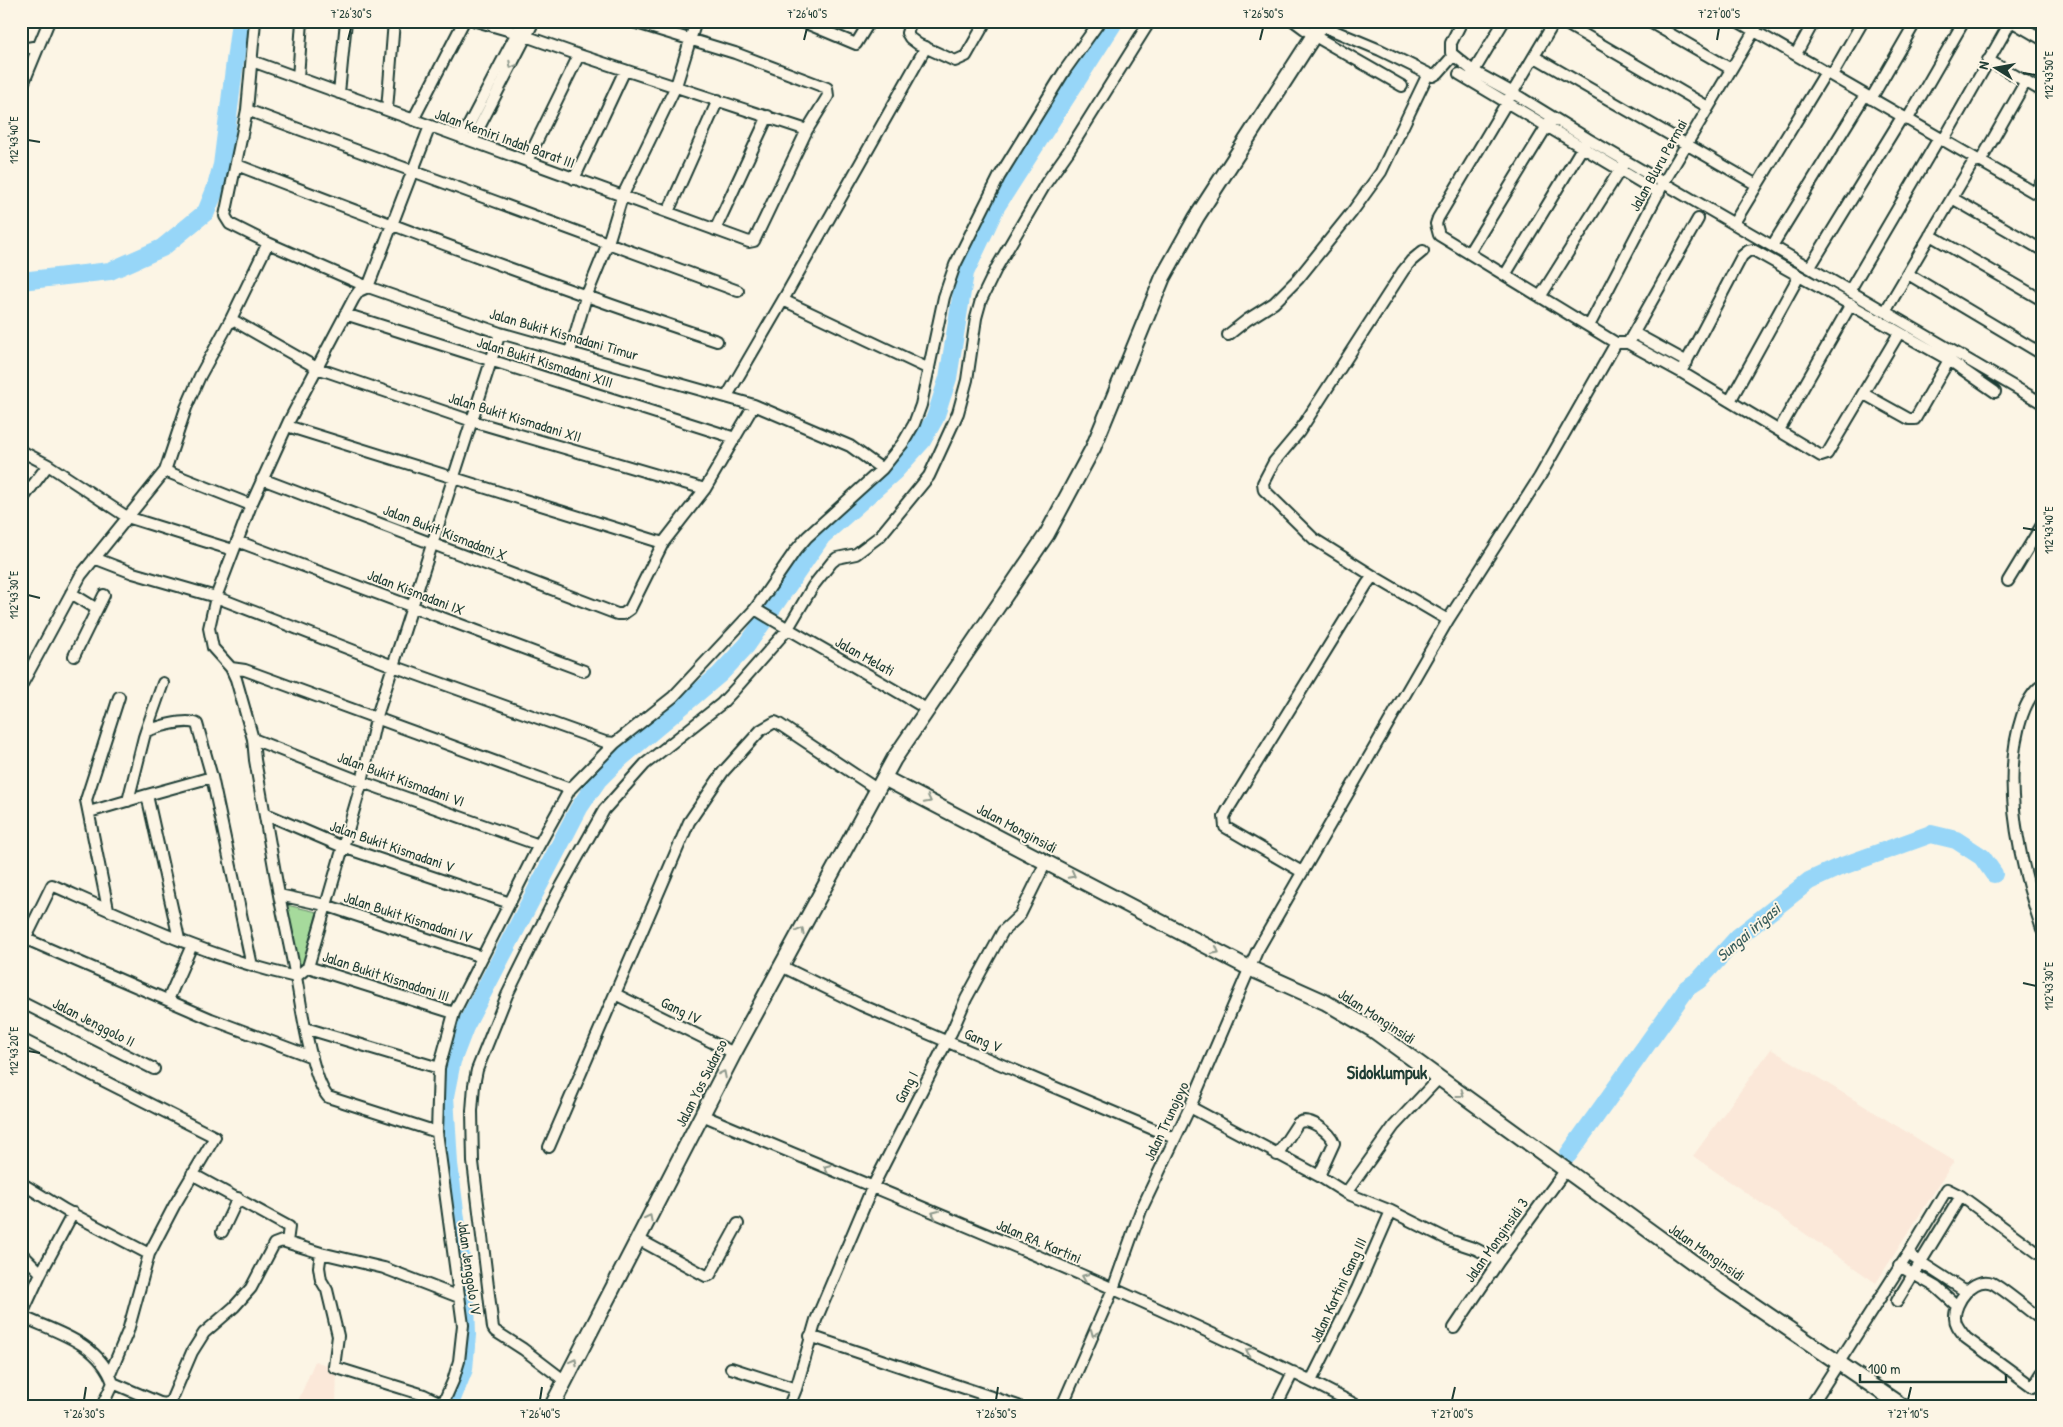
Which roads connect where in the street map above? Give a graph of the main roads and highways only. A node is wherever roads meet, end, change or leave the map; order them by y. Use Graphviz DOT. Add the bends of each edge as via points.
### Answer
graph roads {
  1 [pos="1319,27"];
  2 [pos="884,778"];
  3 [pos="552,1406"];
  4 [pos="1902,1406"];
  1 -- 2 [label="main road, Jalan Yos Sudarso" via="1196,218 1163,277 1093,448 1047,534"];
  3 -- 2 [label="main road, Jalan Yos Sudarso, one-way" via="734,1053"];
  2 -- 4 [label="main road, Jalan Monginsidi, one-way" via="1249,968 1325,1002 1373,1030 1727,1287"];
}
